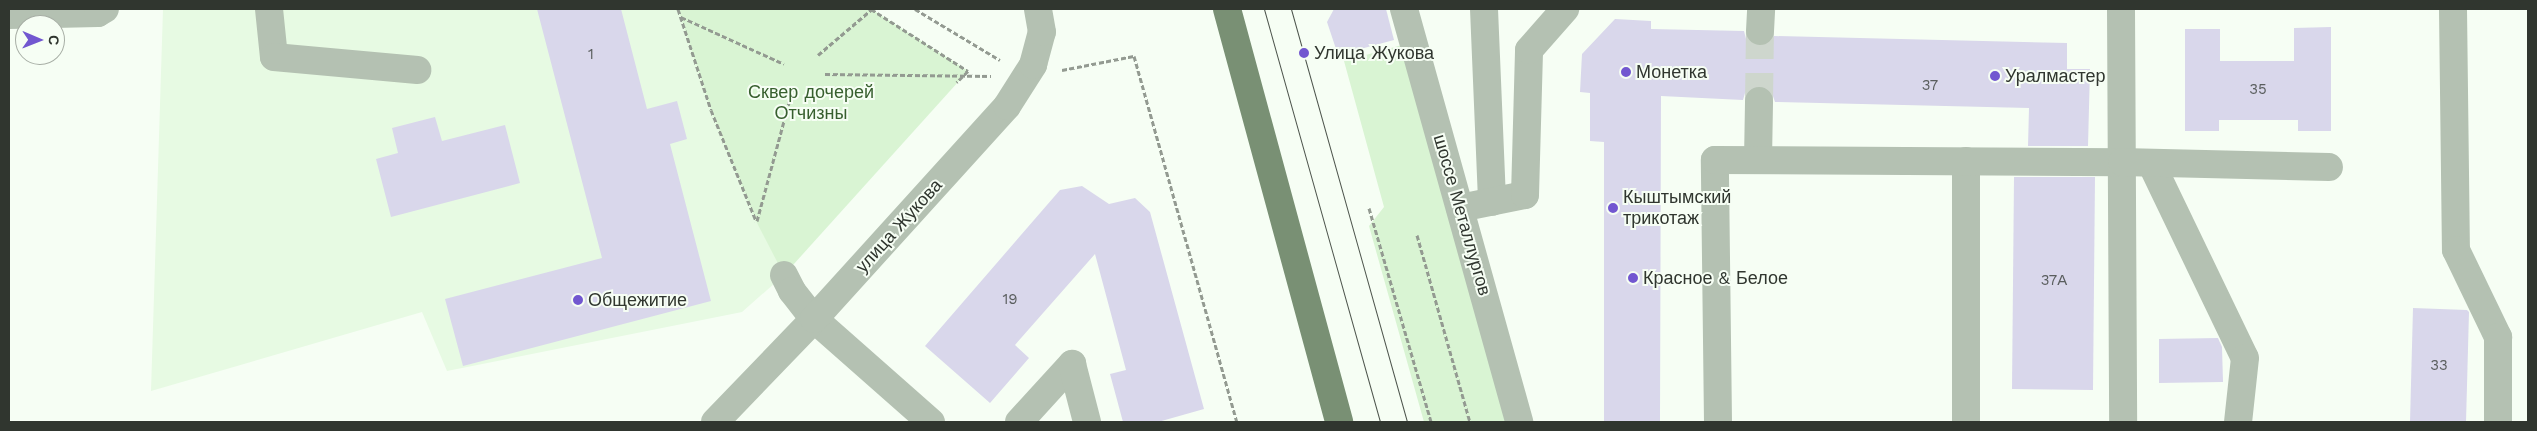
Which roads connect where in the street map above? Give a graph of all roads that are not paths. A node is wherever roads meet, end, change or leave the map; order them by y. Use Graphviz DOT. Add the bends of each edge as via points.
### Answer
graph roads {
  1 [pos="105,9"];
  2 [pos="269,9"];
  3 [pos="1038,9"];
  4 [pos="1227,9"];
  5 [pos="1404,9"];
  6 [pos="1484,9"];
  7 [pos="1564,9"];
  8 [pos="2121,9"];
  9 [pos="2453,9"];
  10 [pos="9,15"];
  11 [pos="417,70"];
  12 [pos="1759,101"];
  13 [pos="1758,160"];
  14 [pos="1966,161"];
  15 [pos="2122,162"];
  16 [pos="2151,163"];
  17 [pos="2329,167"];
  18 [pos="1492,202"];
  19 [pos="1460,208"];
  20 [pos="784,275"];
  21 [pos="814,319"];
  22 [pos="716,422"];
  23 [pos="931,422"];
  24 [pos="1019,422"];
  25 [pos="1087,422"];
  26 [pos="1336,422"];
  27 [pos="1519,422"];
  28 [pos="1718,422"];
  29 [pos="1966,422"];
  30 [pos="2123,422"];
  31 [pos="2238,422"];
  32 [pos="2498,422"];
  1 -- 10 [label="street" via="98,13"];
  2 -- 11 [label="street" via="274,57"];
  3 -- 21 [label="street, улица Жукова" via="1042,32 1033,65 1008,106"];
  4 -- 26 [label="main road"];
  5 -- 19 [label="street, шоссе Металлургов"];
  6 -- 18 [label="street"];
  7 -- 18 [label="street" via="1529,50 1525,195"];
  8 -- 15 [label="street"];
  9 -- 32 [label="street" via="2456,250 2498,337"];
  12 -- 13 [label="street"];
  13 -- 14 [label="street"];
  13 -- 28 [label="street" via="1714,160"];
  14 -- 15 [label="street"];
  14 -- 29 [label="street"];
  15 -- 16 [label="street"];
  15 -- 30 [label="street"];
  16 -- 17 [label="street"];
  16 -- 31 [label="street" via="2245,358"];
  18 -- 19 [label="street"];
  19 -- 27 [label="street, шоссе Металлургов"];
  20 -- 21 [label="street"];
  21 -- 22 [label="street, улица Жукова"];
  21 -- 23 [label="street"];
  24 -- 25 [label="street" via="1072,364"];
}
